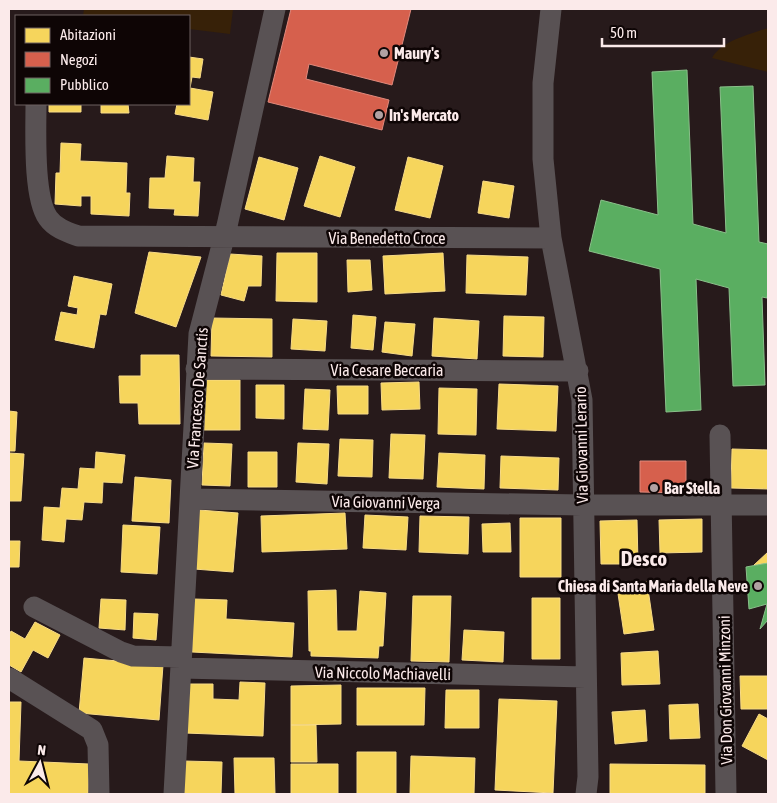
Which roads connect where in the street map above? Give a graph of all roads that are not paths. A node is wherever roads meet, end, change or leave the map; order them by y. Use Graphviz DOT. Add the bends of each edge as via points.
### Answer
graph roads {
  1 [pos="275,9"];
  2 [pos="551,9"];
  3 [pos="36,105"];
  4 [pos="224,238"];
  5 [pos="551,238"];
  6 [pos="196,368"];
  7 [pos="578,371"];
  8 [pos="720,435"];
  9 [pos="190,499"];
  10 [pos="582,505"];
  11 [pos="721,505"];
  12 [pos="768,505"];
  13 [pos="34,606"];
  14 [pos="181,662"];
  15 [pos="586,677"];
  16 [pos="9,678"];
  17 [pos="99,794"];
  18 [pos="174,794"];
  19 [pos="586,794"];
  20 [pos="726,794"];
  1 -- 4 [label="street, Via Francesco De Sanctis"];
  2 -- 5 [label="street, Via Giovanni Lerario" via="543,83 543,159"];
  3 -- 4 [label="street, Via Benedetto Croce" via="39,192 43,209 57,227 78,236"];
  4 -- 5 [label="street, Via Benedetto Croce"];
  4 -- 6 [label="street, Via Francesco De Sanctis" via="199,334"];
  5 -- 7 [label="street, Via Giovanni Lerario"];
  6 -- 7 [label="street, Via Cesare Beccaria"];
  6 -- 9 [label="street, Via Francesco De Sanctis"];
  7 -- 10 [label="street, Via Giovanni Lerario" via="584,429"];
  8 -- 11 [label="street, Via Don Giovanni Minzoni"];
  9 -- 10 [label="street, Via Giovanni Verga"];
  9 -- 14 [label="street, Via Francesco De Sanctis"];
  10 -- 11 [label="street, Via Giovanni Verga"];
  10 -- 15 [label="street, Via Giovanni Lerario"];
  11 -- 12 [label="street, Via Giovanni Verga"];
  11 -- 20 [label="street, Via Don Giovanni Minzoni"];
  13 -- 14 [label="street, Via Niccolo Machiavelli" via="121,652"];
  14 -- 15 [label="street, Via Niccolo Machiavelli"];
  14 -- 18 [label="street, Via Francesco De Sanctis"];
  15 -- 19 [label="street, Via Giovanni Lerario"];
  16 -- 17 [label="street" via="92,730 98,745"];
}
